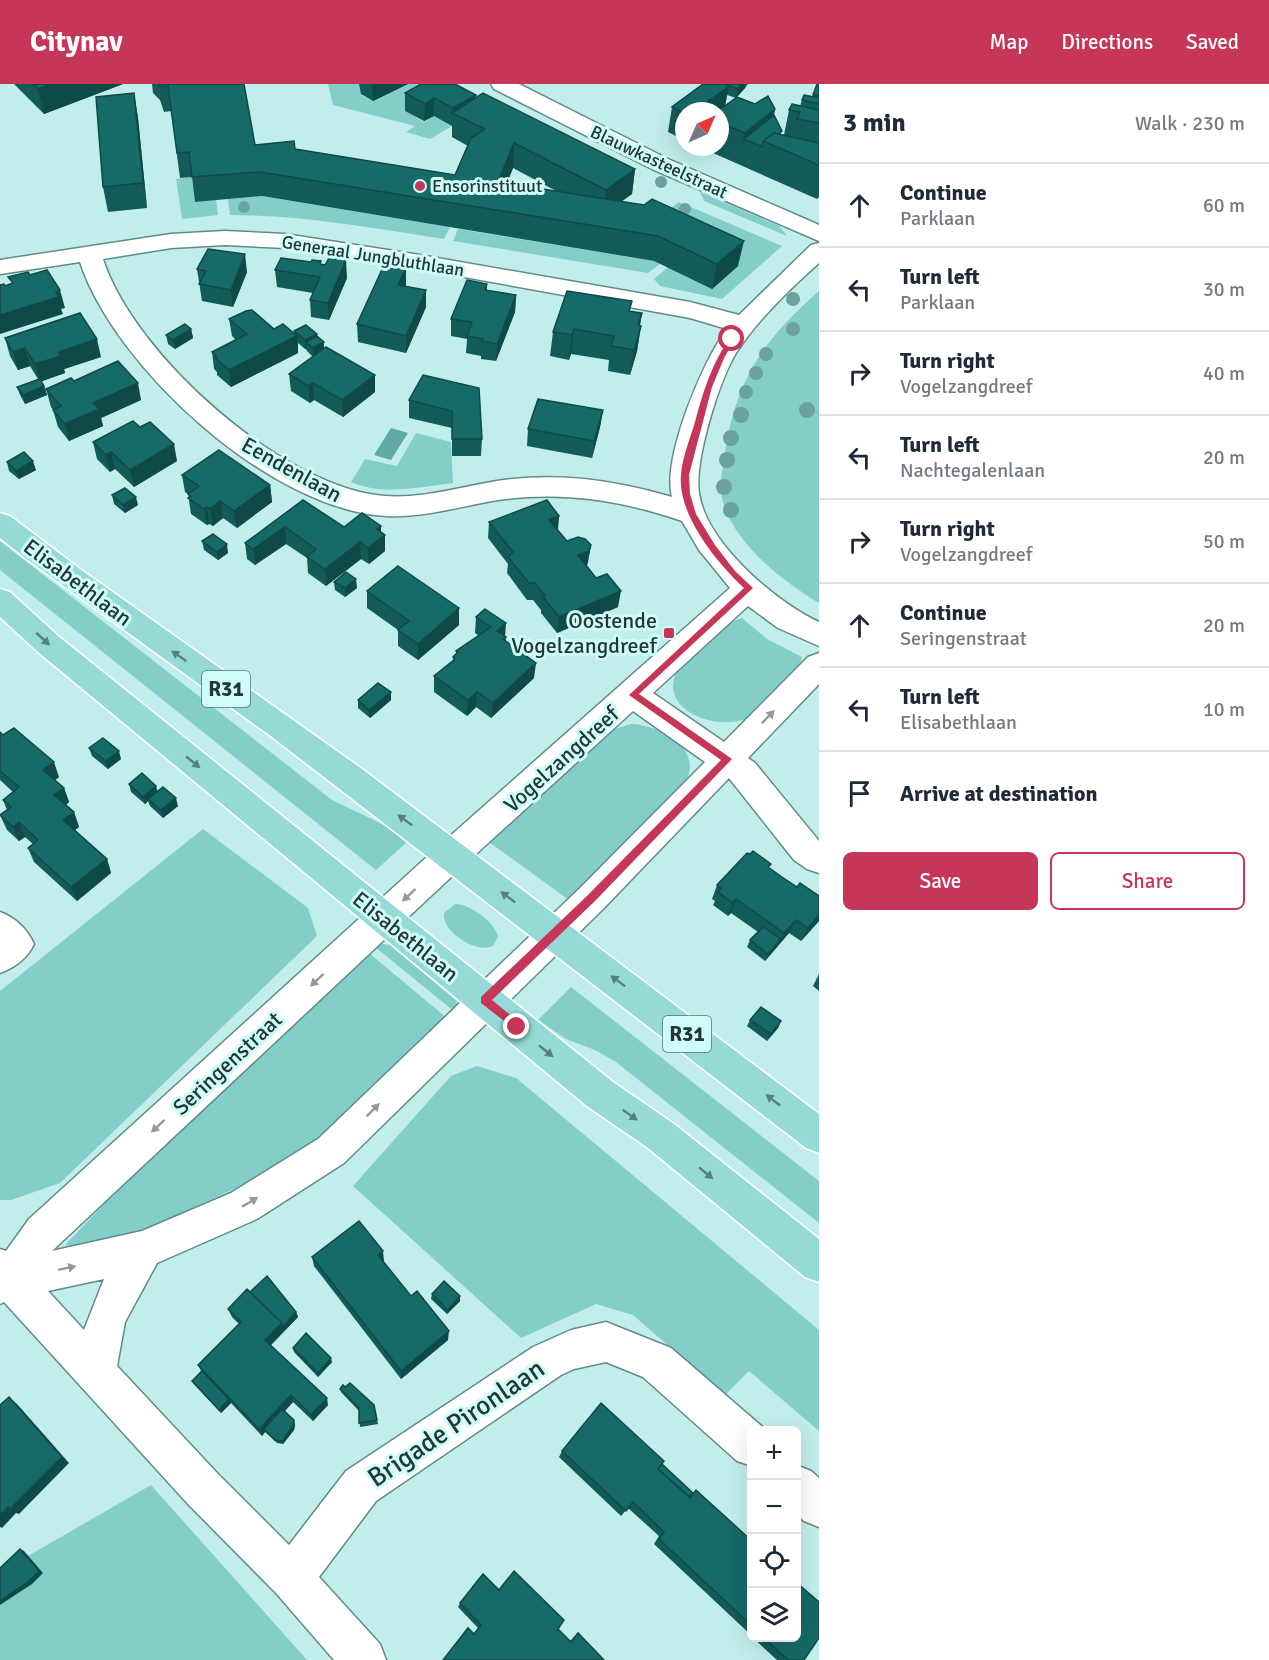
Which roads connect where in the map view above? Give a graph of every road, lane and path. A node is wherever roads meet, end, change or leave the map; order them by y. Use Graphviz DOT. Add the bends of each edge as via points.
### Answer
graph roads {
  1 [pos="502,84"];
  2 [pos="819,234"];
  3 [pos="819,250"];
  4 [pos="89,252"];
  5 [pos="0,267"];
  6 [pos="743,326"];
  7 [pos="692,514"];
  8 [pos="0,522"];
  9 [pos="749,588"];
  10 [pos="0,600"];
  11 [pos="819,635"];
  12 [pos="819,665"];
  13 [pos="633,695"];
  14 [pos="728,759"];
  15 [pos="452,855"];
  16 [pos="819,859"];
  17 [pos="384,918"];
  18 [pos="0,927"];
  19 [pos="554,932"];
  20 [pos="0,958"];
  21 [pos="485,1000"];
  22 [pos="819,1136"];
  23 [pos="143,1250"];
  24 [pos="819,1263"];
  25 [pos="3,1277"];
  26 [pos="96,1372"];
  27 [pos="747,1442"];
  28 [pos="801,1490"];
  29 [pos="819,1506"];
  30 [pos="291,1578"];
  31 [pos="364,1660"];
  1 -- 2 [label="street, Blauwkasteelstraat" via="660,164"];
  3 -- 6 [label="street"];
  4 -- 5 [label="street, Generaal Jungbluthlaan"];
  4 -- 6 [label="street, Generaal Jungbluthlaan" via="171,241 285,241 690,309"];
  4 -- 7 [label="street, Eendenlaan" via="92,266 131,335 159,370 230,434 326,492 355,503 385,506 545,485 578,485 638,496"];
  6 -- 7 [label="street" via="721,356 692,444 685,475"];
  7 -- 9 [label="street" via="712,548"];
  15 -- 8 [label="main road, Elisabethlaan / R31, one-way" via="279,726 109,607"];
  9 -- 11 [label="street" via="778,614"];
  9 -- 13 [label="street, Vogelzangdreef"];
  10 -- 17 [label="main road, Elisabethlaan, one-way" via="48,644"];
  14 -- 12 [label="street, one-way"];
  13 -- 14 [label="street"];
  13 -- 15 [label="street, Vogelzangdreef"];
  14 -- 16 [label="street" via="744,772 806,850"];
  14 -- 19 [label="street"];
  15 -- 17 [label="street, Seringenstraat, one-way"];
  19 -- 15 [label="main road, Elisabethlaan / R31, one-way"];
  17 -- 21 [label="main road, Elisabethlaan"];
  17 -- 25 [label="street, Seringenstraat, one-way" via="43,1232"];
  18 -- 20 [label="street" via="17,944"];
  19 -- 21 [label="street"];
  22 -- 19 [label="main road, Elisabethlaan / R31, one-way"];
  23 -- 21 [label="street, one-way" via="244,1206 331,1151"];
  21 -- 24 [label="main road, Elisabethlaan, one-way"];
  25 -- 23 [label="street, one-way" via="67,1268"];
  23 -- 26 [label="street" via="105,1322"];
  25 -- 26 [label="street"];
  26 -- 30 [label="street" via="203,1490"];
  27 -- 30 [label="street, Brigade Pironlaan" via="657,1362 606,1342 572,1350 547,1361 361,1486"];
  28 -- 29 [label="street"];
  30 -- 31 [label="street"];
}
